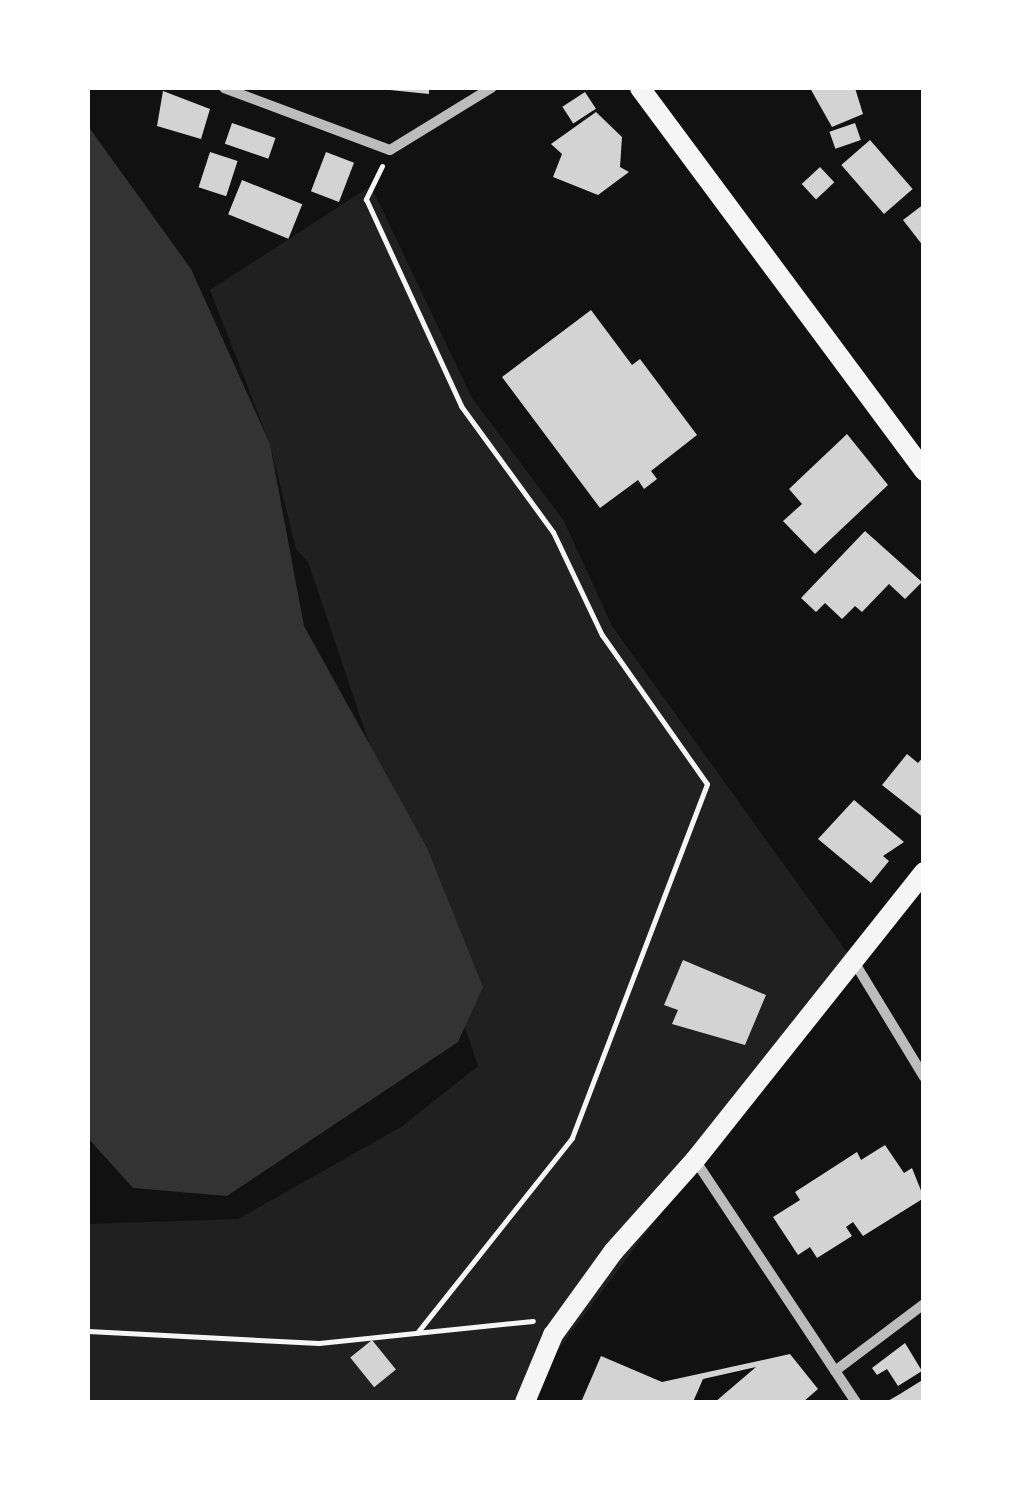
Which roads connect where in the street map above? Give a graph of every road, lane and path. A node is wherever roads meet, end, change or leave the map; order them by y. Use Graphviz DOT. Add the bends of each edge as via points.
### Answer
graph roads {
  1 [pos="224,88"];
  2 [pos="490,88"];
  3 [pos="640,88"];
  4 [pos="390,150"];
  5 [pos="924,471"];
  6 [pos="924,872"];
  7 [pos="852,960"];
  8 [pos="924,1077"];
  9 [pos="695,1160"];
  10 [pos="924,1304"];
  11 [pos="565,1318"];
  12 [pos="88,1331"];
  13 [pos="417,1333"];
  14 [pos="834,1371"];
  15 [pos="530,1398"];
  16 [pos="856,1402"];
  1 -- 4 [label="street"];
  2 -- 4 [label="street"];
  3 -- 5 [label="main road"];
  4 -- 13 [label="path" via="366,199 461,406 553,532 602,635 707,784 572,1138"];
  6 -- 7 [label="main road"];
  7 -- 8 [label="street"];
  7 -- 9 [label="main road"];
  9 -- 11 [label="main road"];
  9 -- 14 [label="street"];
  10 -- 14 [label="street"];
  11 -- 13 [label="path"];
  11 -- 15 [label="main road"];
  12 -- 13 [label="path" via="318,1344"];
  14 -- 16 [label="street"];
}
